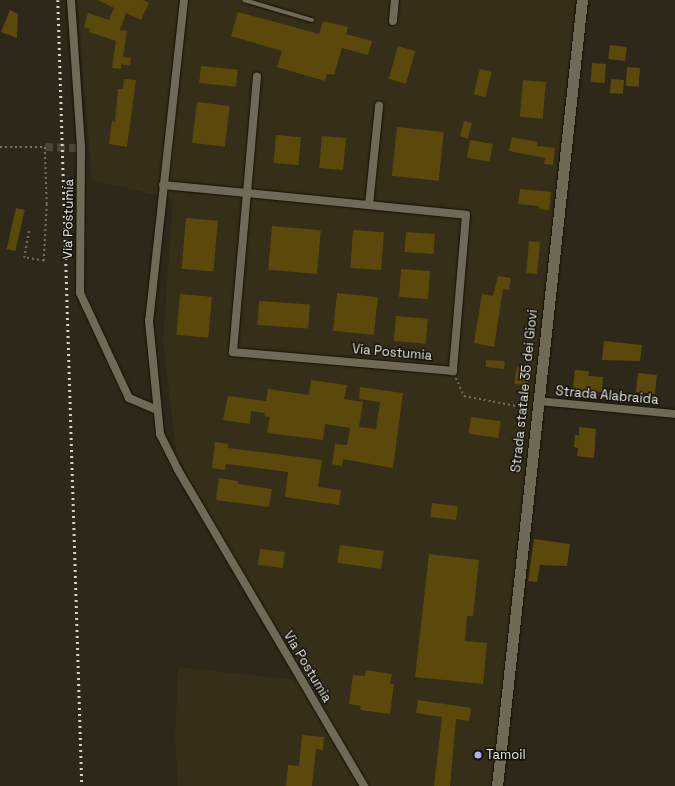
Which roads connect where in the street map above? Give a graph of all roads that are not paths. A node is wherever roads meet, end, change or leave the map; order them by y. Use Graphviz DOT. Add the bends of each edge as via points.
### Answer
graph roads {
  1 [pos="71,0"];
  2 [pos="184,0"];
  3 [pos="244,0"];
  4 [pos="395,0"];
  5 [pos="582,0"];
  6 [pos="312,20"];
  7 [pos="393,21"];
  8 [pos="257,76"];
  9 [pos="379,106"];
  10 [pos="163,185"];
  11 [pos="247,193"];
  12 [pos="369,205"];
  13 [pos="538,401"];
  14 [pos="157,410"];
  15 [pos="675,414"];
  16 [pos="364,786"];
  17 [pos="497,786"];
  1 -- 14 [label="street, Via Postumia" via="81,148 80,293 129,398"];
  2 -- 10 [label="street, Via Postumia"];
  3 -- 6 [label="lane"];
  4 -- 7 [label="street"];
  5 -- 13 [label="main road, Strada statale 35 dei Giovi"];
  8 -- 11 [label="street, Via Postumia"];
  9 -- 12 [label="street"];
  10 -- 11 [label="street"];
  10 -- 14 [label="street, Via Postumia" via="149,321"];
  11 -- 12 [label="street"];
  11 -- 12 [label="street, Via Postumia" via="233,352 453,371 466,215"];
  13 -- 15 [label="street, Strada Alabraida"];
  13 -- 17 [label="main road, Strada statale 35 dei Giovi"];
  14 -- 16 [label="street, Via Postumia" via="160,434 178,470"];
}
